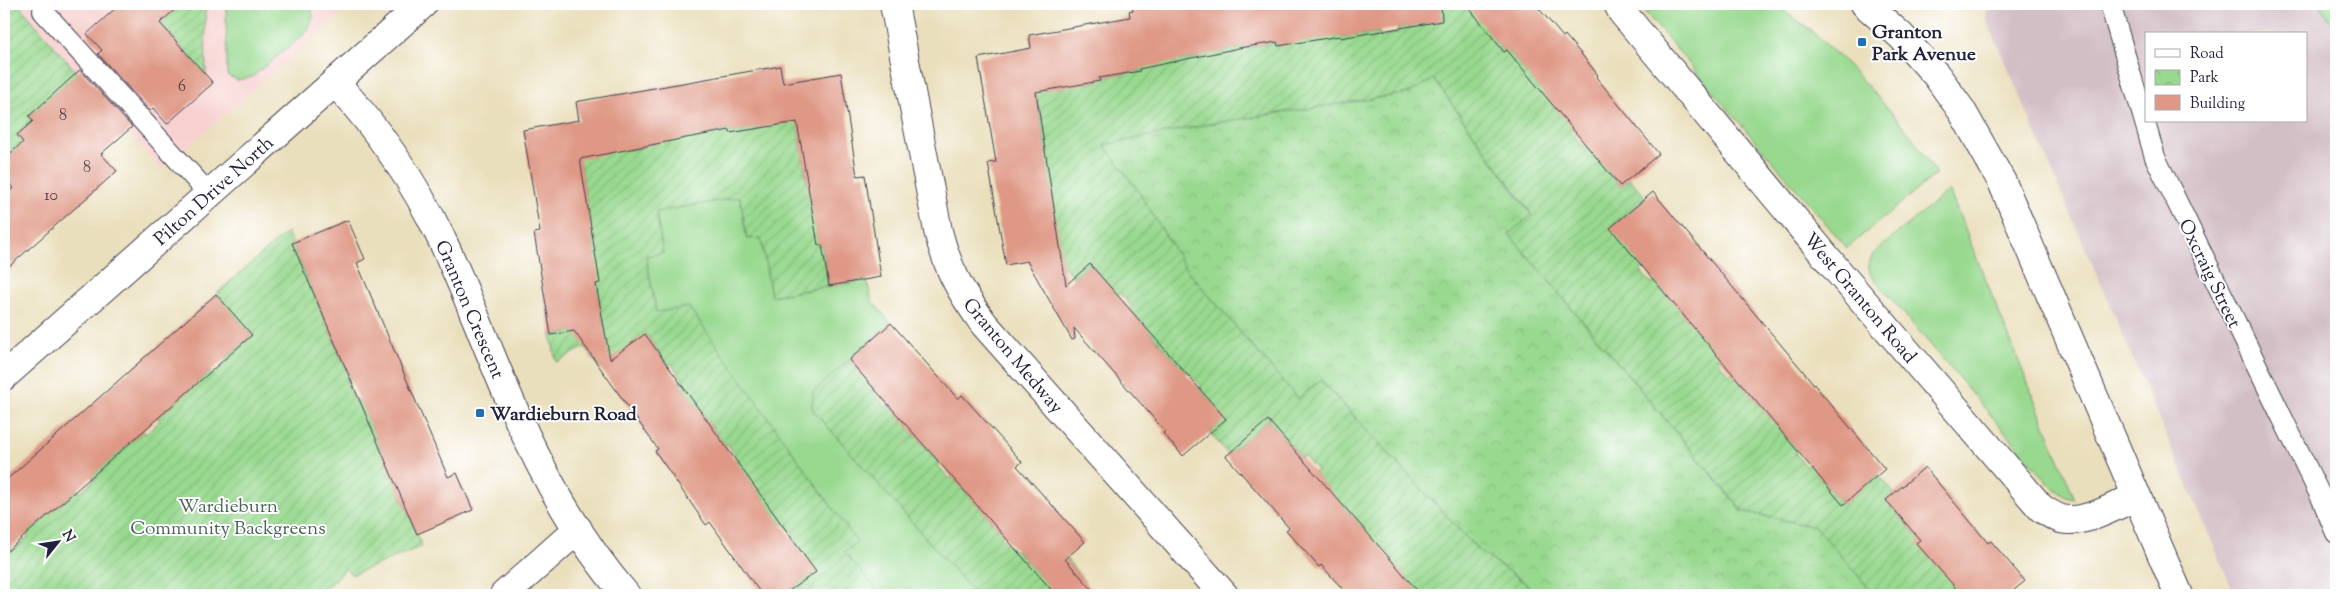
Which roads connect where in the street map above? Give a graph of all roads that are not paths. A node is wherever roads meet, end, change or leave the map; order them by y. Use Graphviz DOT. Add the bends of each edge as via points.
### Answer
graph roads {
  1 [pos="423,4"];
  2 [pos="894,4"];
  3 [pos="1618,4"];
  4 [pos="1865,4"];
  5 [pos="2110,4"];
  6 [pos="42,11"];
  7 [pos="335,82"];
  8 [pos="209,194"];
  9 [pos="4,376"];
  10 [pos="2137,496"];
  11 [pos="578,529"];
  12 [pos="2336,533"];
  13 [pos="504,595"];
  14 [pos="626,595"];
  15 [pos="1224,595"];
  16 [pos="2179,595"];
  1 -- 7 [label="street, Pilton Drive North"];
  2 -- 15 [label="street, Granton Medway" via="938,230 946,262 962,293 984,324"];
  3 -- 10 [label="street, West Granton Road" via="1837,270 2041,508 2069,521 2085,518"];
  4 -- 10 [label="street" via="1901,36 1937,76 1984,148 2002,182"];
  5 -- 12 [label="lane, Oxcraig Street" via="2155,157"];
  6 -- 8 [label="lane"];
  7 -- 8 [label="street, Pilton Drive North"];
  7 -- 11 [label="street, Granton Crescent" via="389,150 426,209 534,454"];
  8 -- 9 [label="street, Pilton Drive North"];
  10 -- 16 [label="street"];
  11 -- 13 [label="street"];
  11 -- 14 [label="street, Granton Crescent"];
}
